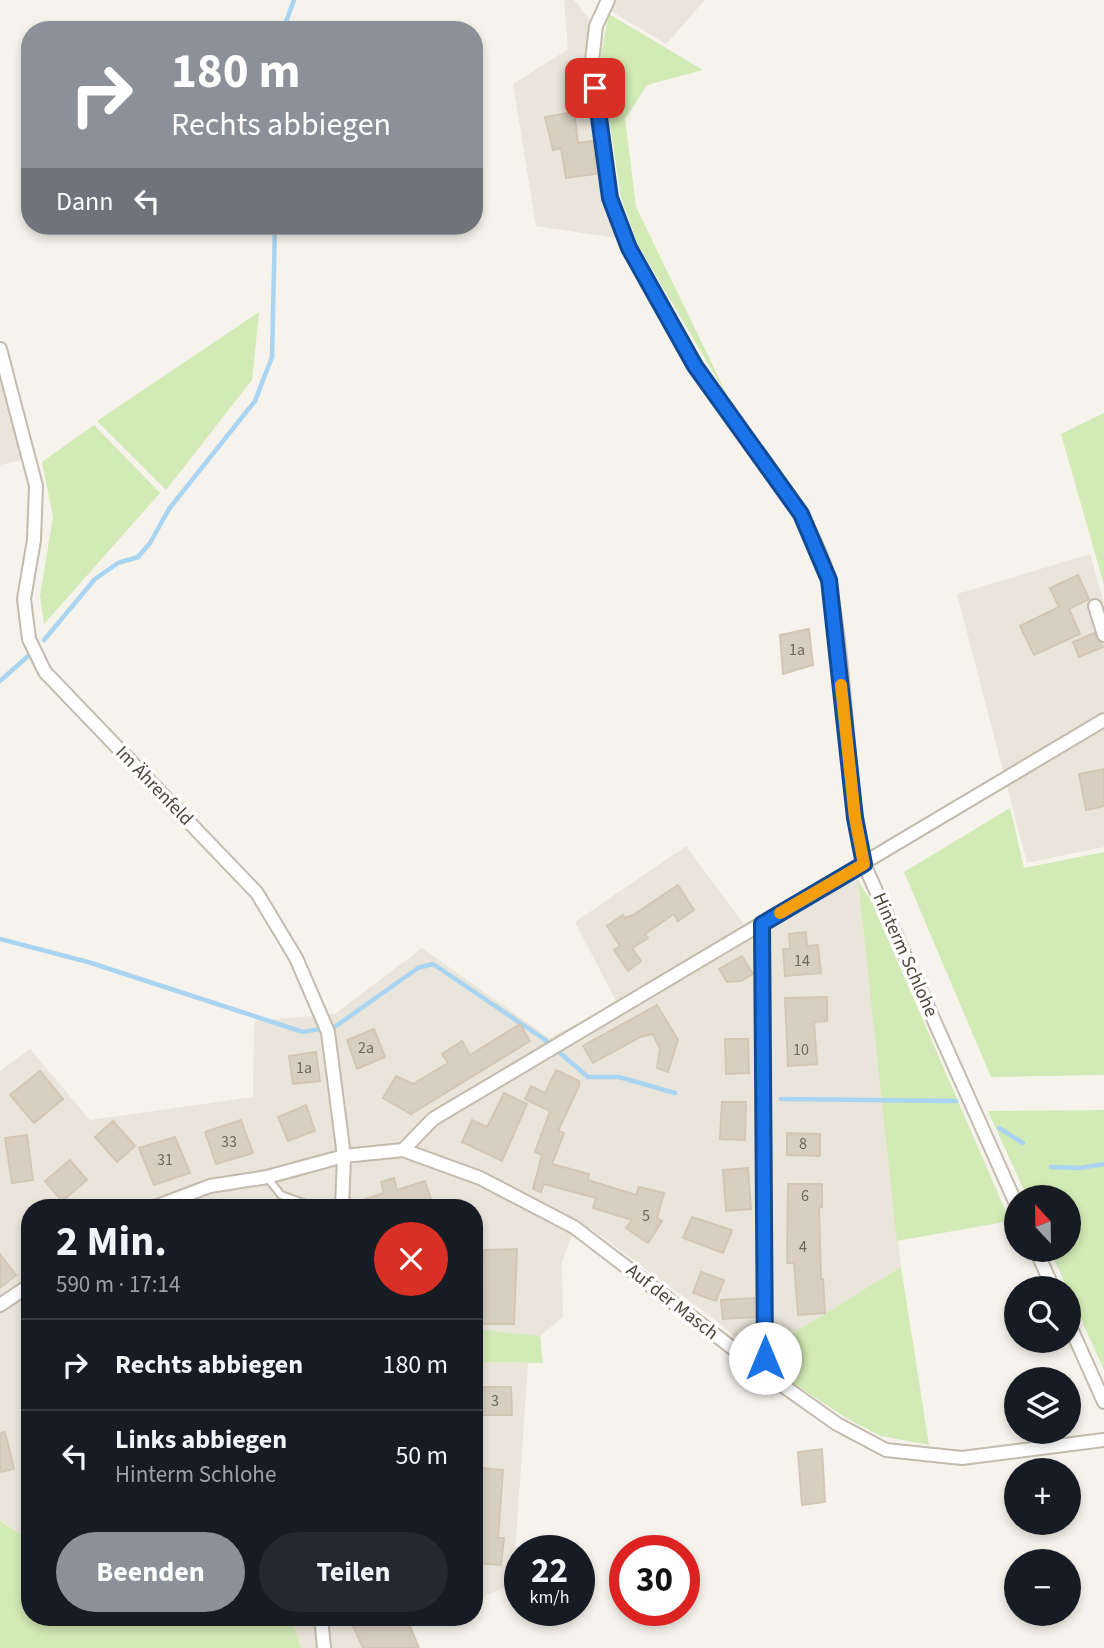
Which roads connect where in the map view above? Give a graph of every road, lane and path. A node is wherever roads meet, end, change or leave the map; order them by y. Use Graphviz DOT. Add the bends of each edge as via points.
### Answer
graph roads {
  1 [pos="608,0"];
  2 [pos="0,349"];
  3 [pos="1096,606"];
  4 [pos="1104,635"];
  5 [pos="1104,720"];
  6 [pos="864,864"];
  7 [pos="762,924"];
  8 [pos="403,1150"];
  9 [pos="344,1156"];
  10 [pos="267,1177"];
  11 [pos="1008,1185"];
  12 [pos="176,1199"];
  13 [pos="292,1199"];
  14 [pos="342,1199"];
  15 [pos="21,1291"];
  16 [pos="0,1304"];
  17 [pos="1081,1351"];
  18 [pos="765,1373"];
  19 [pos="1104,1402"];
  20 [pos="1104,1440"];
  21 [pos="322,1626"];
  22 [pos="324,1648"];
  1 -- 6 [label="street, Hinterm Schlohe" via="596,26 592,61 610,198 629,248 695,366 801,514 829,580"];
  2 -- 9 [label="street, Im Ährenfeld" via="36,486 34,540 24,599 29,639 45,672 257,893 296,958 328,1032"];
  3 -- 4 [label="street"];
  5 -- 6 [label="street"];
  6 -- 7 [label="street"];
  6 -- 11 [label="street, Hinterm Schlohe"];
  7 -- 8 [label="street" via="433,1119"];
  7 -- 18 [label="street"];
  8 -- 9 [label="street"];
  8 -- 18 [label="street, Auf der Masch" via="480,1178 575,1227"];
  9 -- 10 [label="street"];
  9 -- 14 [label="street, Im Ährenfeld"];
  10 -- 12 [label="street" via="210,1186"];
  10 -- 13 [label="lane" via="281,1195"];
  15 -- 16 [label="street"];
  17 -- 19 [label="street"];
  18 -- 20 [label="street, Auf der Masch" via="838,1424 886,1450 962,1458"];
  21 -- 22 [label="street"];
}
